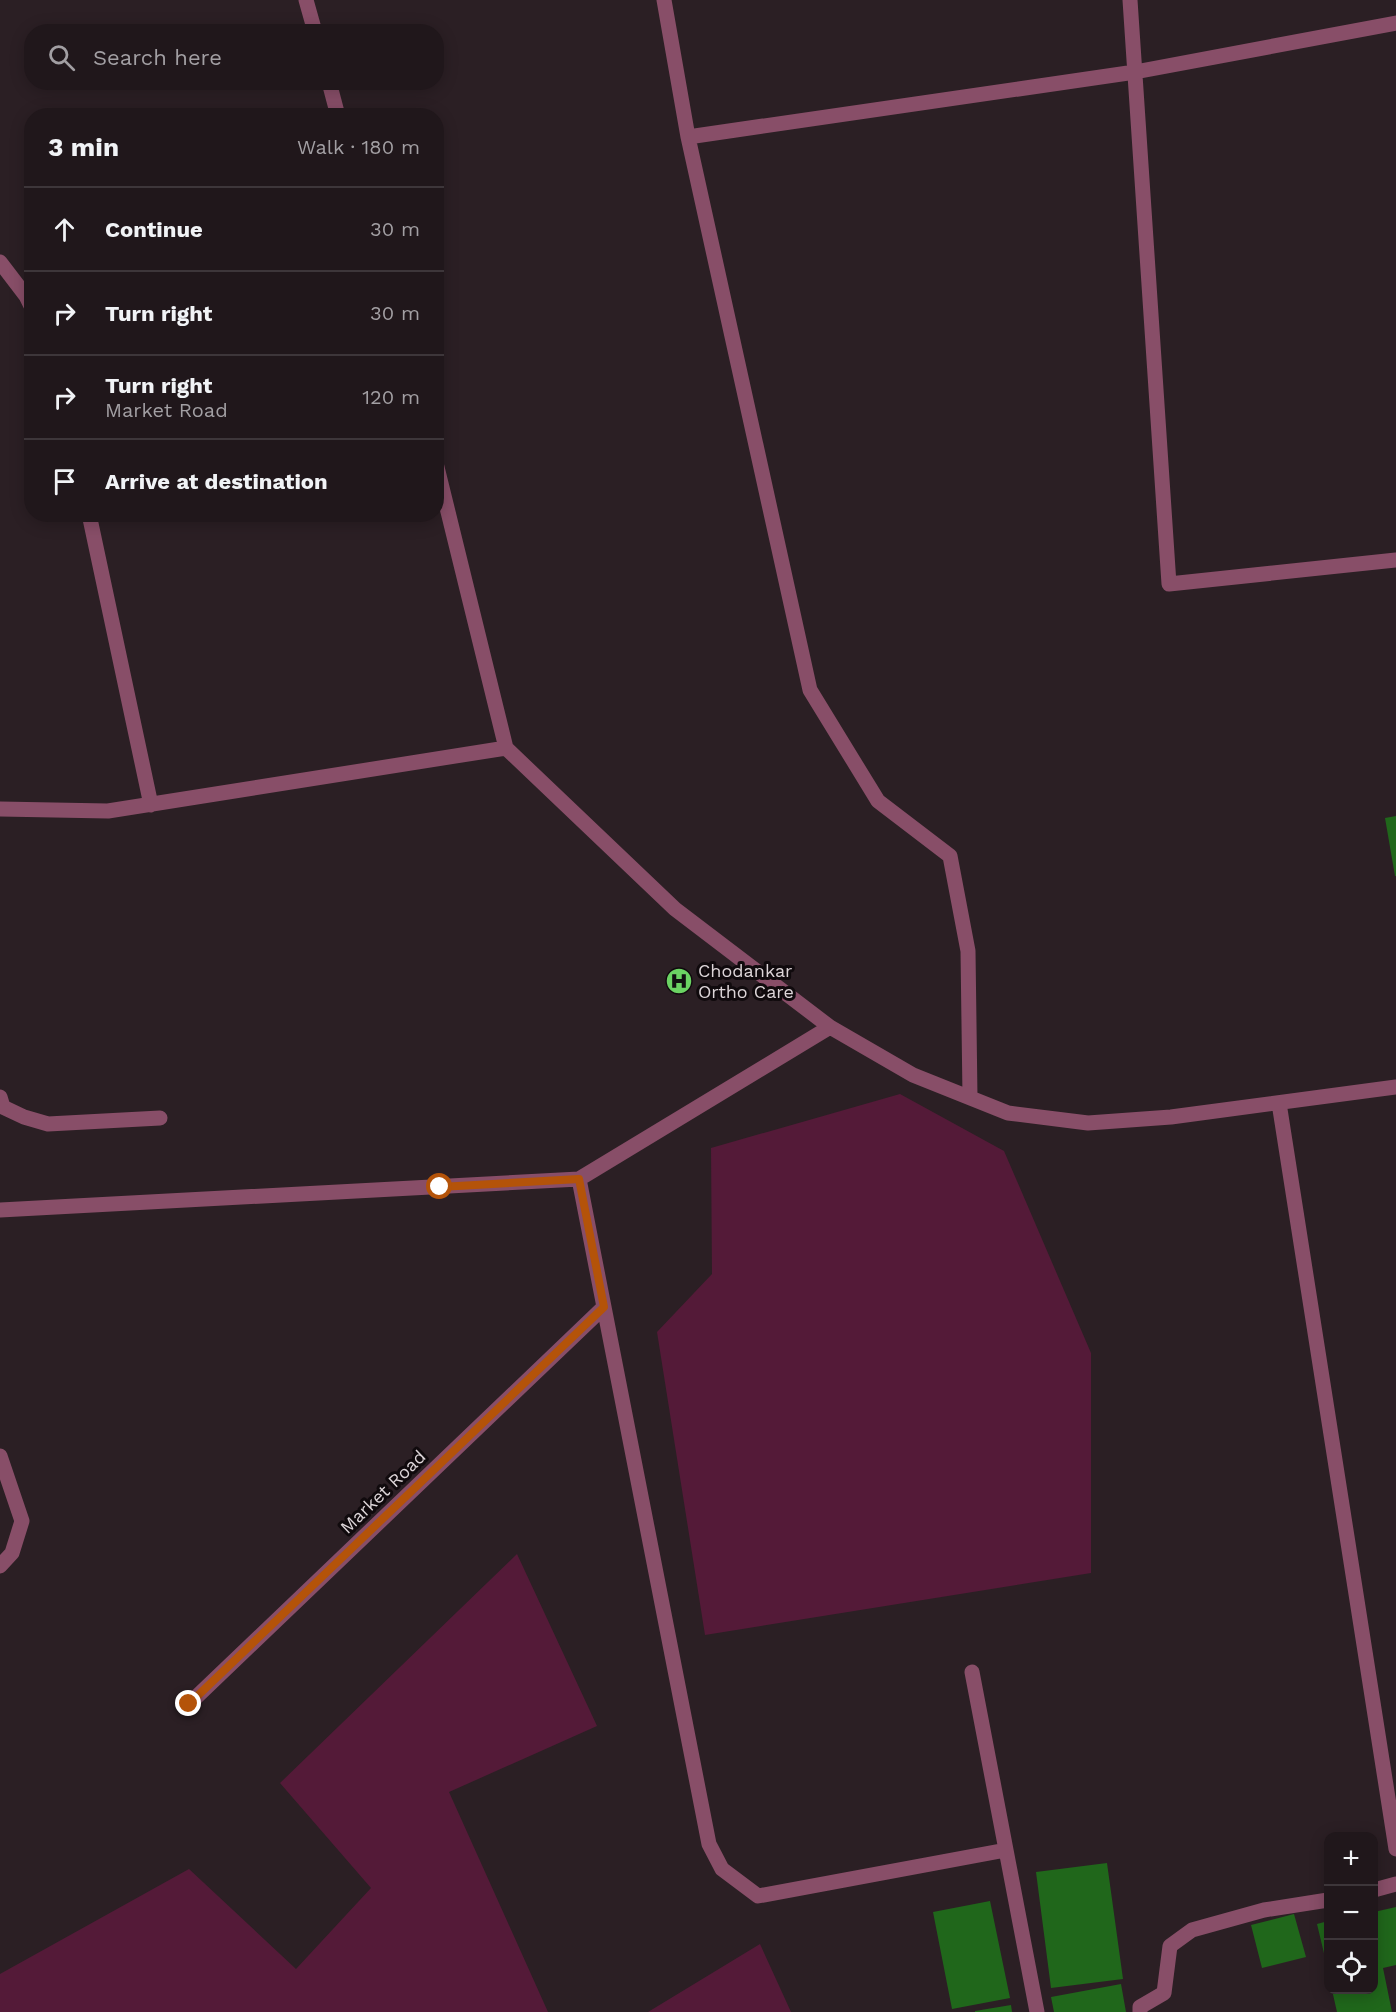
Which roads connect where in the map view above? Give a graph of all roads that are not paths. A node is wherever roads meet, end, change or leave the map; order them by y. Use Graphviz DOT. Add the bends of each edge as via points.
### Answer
graph roads {
  1 [pos="306,0"];
  2 [pos="664,0"];
  3 [pos="1130,0"];
  4 [pos="1396,23"];
  5 [pos="313,24"];
  6 [pos="1135,72"];
  7 [pos="331,90"];
  8 [pos="336,108"];
  9 [pos="688,137"];
  10 [pos="0,262"];
  11 [pos="24,293"];
  12 [pos="444,496"];
  13 [pos="91,522"];
  14 [pos="1396,560"];
  15 [pos="506,748"];
  16 [pos="151,805"];
  17 [pos="0,809"];
  18 [pos="830,1027"];
  19 [pos="1396,1087"];
  20 [pos="0,1097"];
  21 [pos="970,1097"];
  22 [pos="1279,1103"];
  23 [pos="160,1118"];
  24 [pos="579,1179"];
  25 [pos="0,1210"];
  26 [pos="604,1307"];
  27 [pos="0,1456"];
  28 [pos="0,1566"];
  29 [pos="972,1672"];
  30 [pos="189,1704"];
  31 [pos="1006,1850"];
  32 [pos="1396,1850"];
  33 [pos="1396,1884"];
  34 [pos="1378,1889"];
  35 [pos="1324,1900"];
  36 [pos="1037,2012"];
  37 [pos="1140,2012"];
  1 -- 5 [label="street"];
  2 -- 9 [label="street"];
  3 -- 6 [label="street"];
  4 -- 6 [label="street"];
  6 -- 9 [label="street"];
  6 -- 14 [label="street" via="1169,584"];
  7 -- 8 [label="street"];
  9 -- 21 [label="street" via="810,690 878,801 950,856 968,951"];
  10 -- 11 [label="street"];
  12 -- 15 [label="street"];
  13 -- 16 [label="street"];
  15 -- 16 [label="street"];
  15 -- 18 [label="street" via="675,909"];
  16 -- 17 [label="street" via="108,811"];
  18 -- 21 [label="street" via="913,1075"];
  18 -- 24 [label="street"];
  19 -- 22 [label="street"];
  20 -- 23 [label="street" via="3,1107 48,1124"];
  21 -- 22 [label="street" via="1008,1113 1088,1123"];
  22 -- 32 [label="street"];
  24 -- 25 [label="street"];
  24 -- 26 [label="street"];
  26 -- 30 [label="street, Market Road"];
  26 -- 31 [label="street" via="709,1844 722,1869 758,1896"];
  27 -- 28 [label="street" via="22,1521 12,1553"];
  29 -- 31 [label="street"];
  31 -- 36 [label="street"];
  33 -- 34 [label="street"];
  35 -- 37 [label="street" via="1264,1910 1192,1930 1170,1946 1164,1993 1140,2007"];
}
